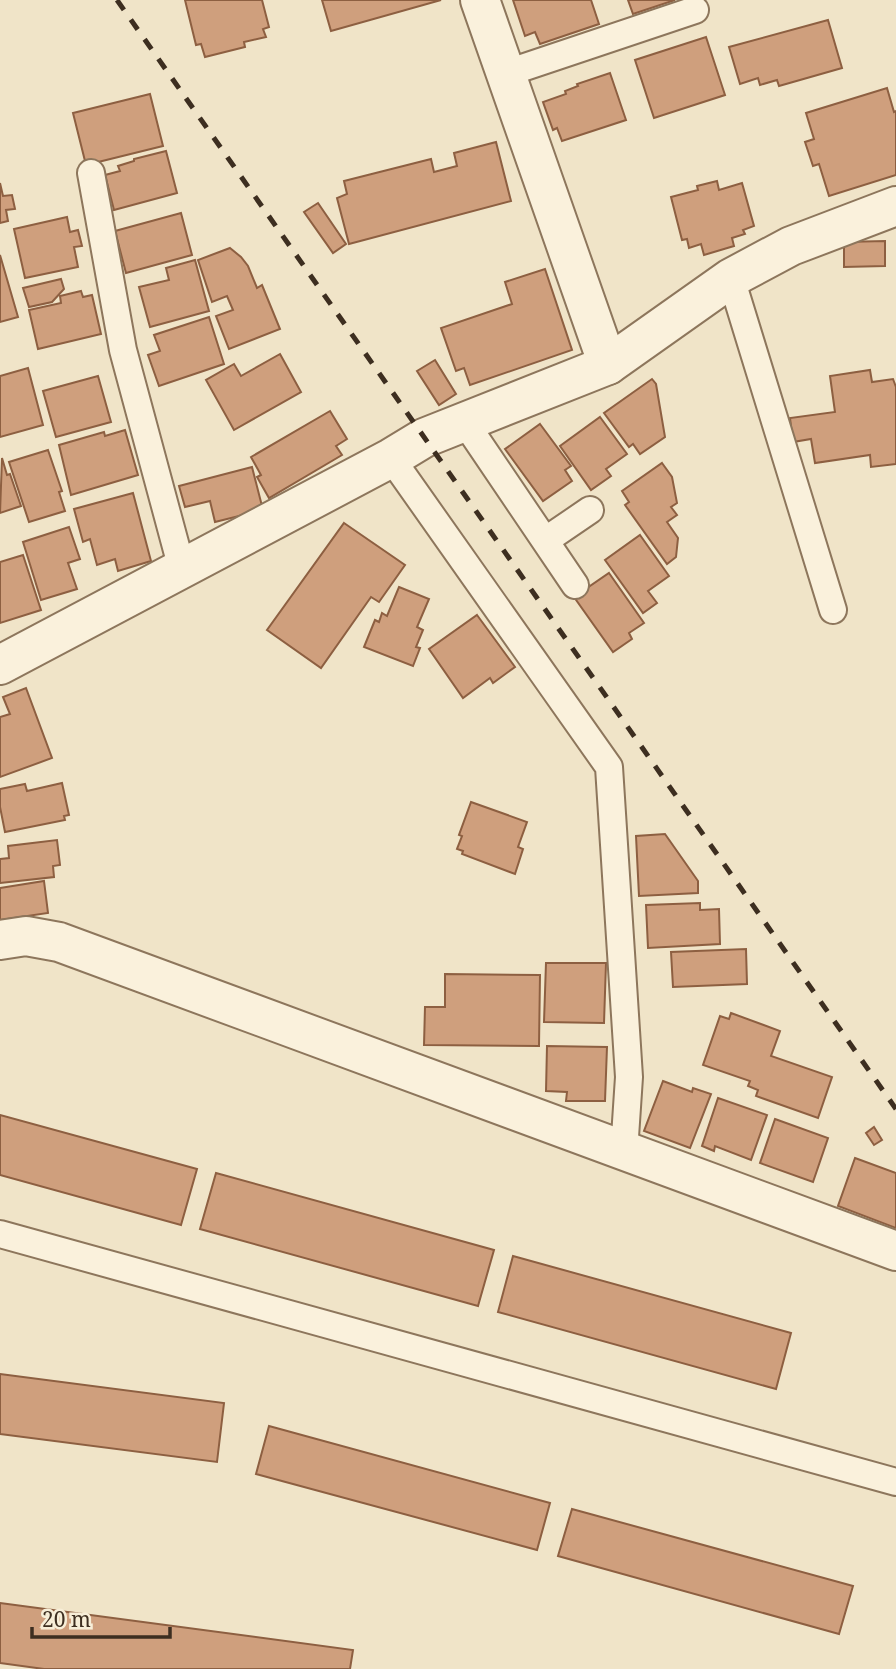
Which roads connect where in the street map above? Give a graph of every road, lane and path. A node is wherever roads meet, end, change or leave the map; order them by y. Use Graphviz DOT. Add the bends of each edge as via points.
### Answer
graph roads {
  1 [pos="480,0"];
  2 [pos="695,10"];
  3 [pos="507,73"];
  4 [pos="91,173"];
  5 [pos="896,206"];
  6 [pos="732,278"];
  7 [pos="608,365"];
  8 [pos="464,421"];
  9 [pos="391,458"];
  10 [pos="590,510"];
  11 [pos="545,540"];
  12 [pos="182,569"];
  13 [pos="575,584"];
  14 [pos="833,610"];
  15 [pos="0,665"];
  16 [pos="0,940"];
  17 [pos="624,1152"];
  18 [pos="0,1234"];
  19 [pos="896,1251"];
  20 [pos="896,1482"];
  1 -- 3 [label="street"];
  2 -- 3 [label="lane"];
  3 -- 7 [label="street"];
  4 -- 12 [label="lane" via="124,350"];
  5 -- 6 [label="street" via="791,246"];
  6 -- 7 [label="street"];
  6 -- 14 [label="lane"];
  7 -- 8 [label="street"];
  8 -- 9 [label="street"];
  8 -- 11 [label="lane"];
  9 -- 12 [label="street"];
  9 -- 17 [label="lane" via="609,767 629,1077"];
  10 -- 11 [label="lane"];
  11 -- 13 [label="lane"];
  12 -- 15 [label="street"];
  16 -- 17 [label="street" via="26,936 59,942"];
  17 -- 19 [label="street"];
  18 -- 20 [label="lane"];
}
